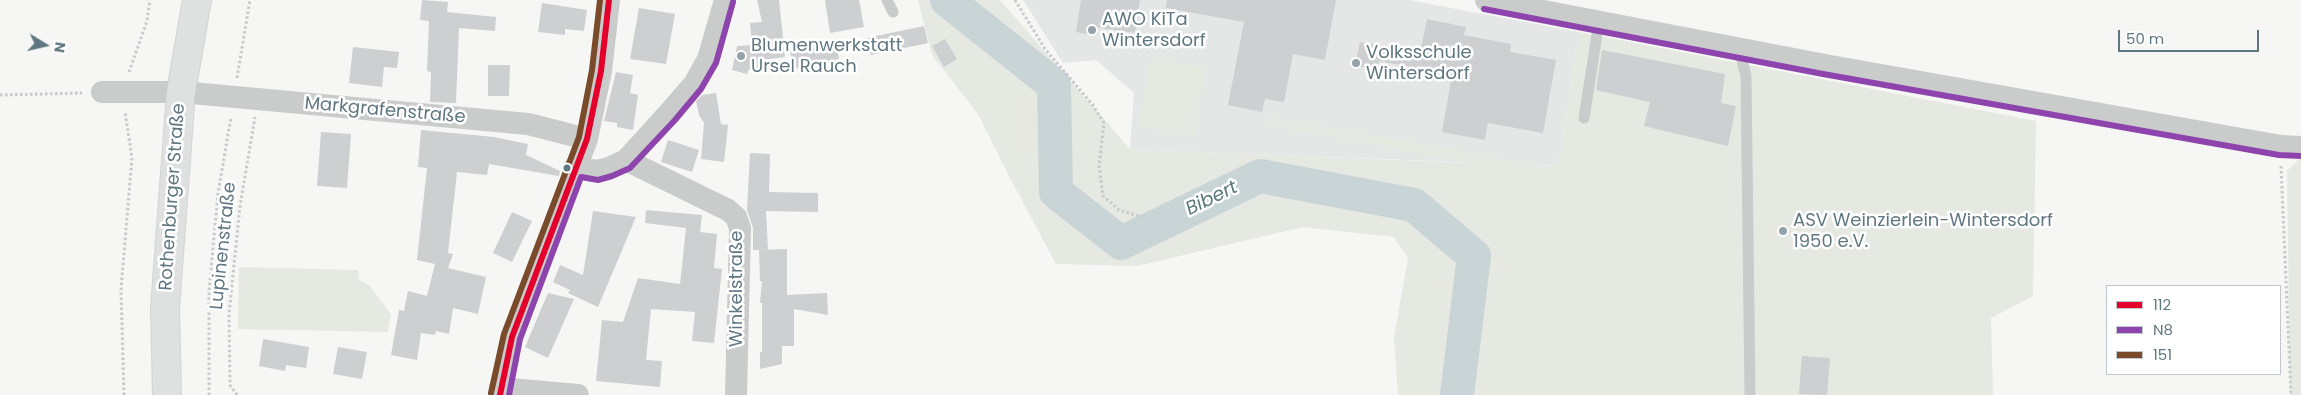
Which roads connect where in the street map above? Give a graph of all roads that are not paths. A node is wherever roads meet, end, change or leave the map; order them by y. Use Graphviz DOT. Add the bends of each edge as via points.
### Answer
graph roads {
  1 [pos="197,0"];
  2 [pos="609,0"];
  3 [pos="725,0"];
  4 [pos="887,0"];
  5 [pos="1486,0"];
  6 [pos="893,12"];
  7 [pos="1599,22"];
  8 [pos="1739,48"];
  9 [pos="112,92"];
  10 [pos="181,92"];
  11 [pos="1584,118"];
  12 [pos="587,139"];
  13 [pos="2291,147"];
  14 [pos="626,160"];
  15 [pos="575,167"];
  16 [pos="500,391"];
  17 [pos="167,395"];
  18 [pos="578,395"];
  19 [pos="736,395"];
  20 [pos="1750,395"];
  1 -- 10 [label="main road, Rothenburger Straße"];
  2 -- 12 [label="street" via="601,71"];
  3 -- 14 [label="street" via="708,59 694,84"];
  4 -- 6 [label="lane"];
  5 -- 7 [label="street"];
  7 -- 8 [label="street"];
  7 -- 11 [label="lane"];
  8 -- 13 [label="street"];
  8 -- 20 [label="lane" via="1746,76"];
  9 -- 10 [label="street, Markgrafenstraße"];
  10 -- 12 [label="street, Markgrafenstraße" via="528,124"];
  10 -- 17 [label="main road, Rothenburger Straße" via="165,308"];
  12 -- 15 [label="street"];
  14 -- 15 [label="street" via="597,171"];
  14 -- 19 [label="street, Winkelstraße" via="728,210 736,217 740,228"];
  15 -- 16 [label="street" via="512,337"];
  16 -- 18 [label="street"];
}
